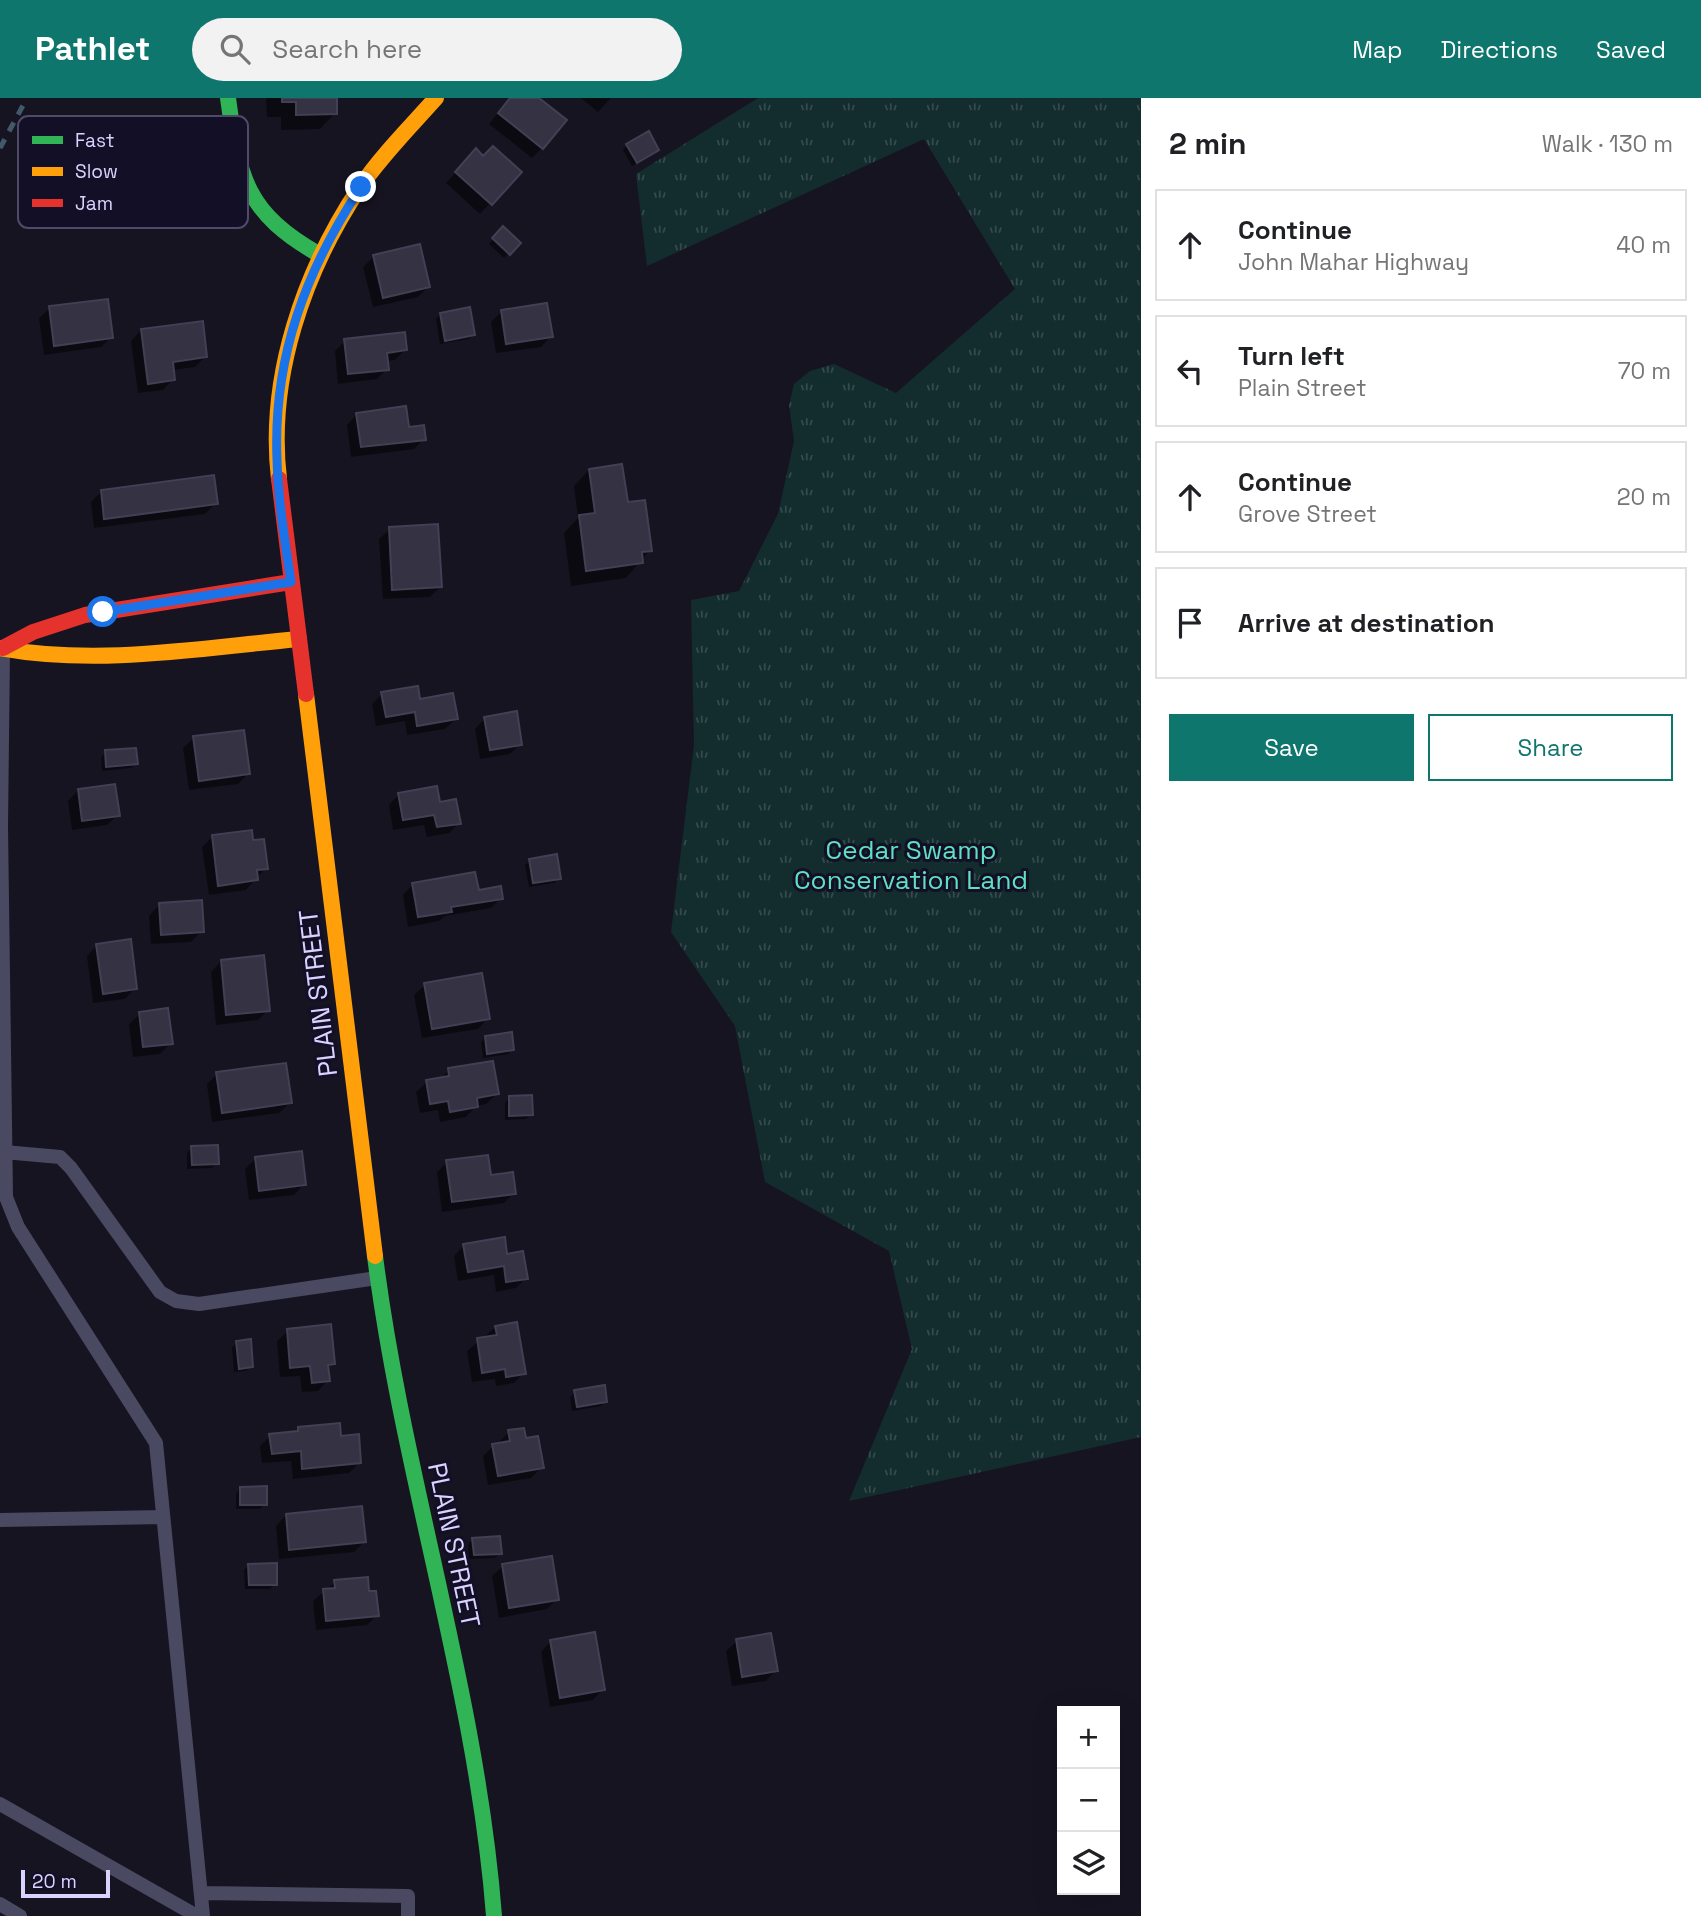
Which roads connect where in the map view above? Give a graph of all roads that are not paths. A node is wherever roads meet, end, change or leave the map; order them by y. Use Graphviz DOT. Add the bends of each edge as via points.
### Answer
graph roads {
  1 [pos="228,98"];
  2 [pos="436,98"];
  3 [pos="231,116"];
  4 [pos="248,188"];
  5 [pos="320,255"];
  6 [pos="291,582"];
  7 [pos="299,639"];
  8 [pos="2,648"];
  9 [pos="0,827"];
  10 [pos="4,1152"];
  11 [pos="378,1278"];
  12 [pos="163,1517"];
  13 [pos="0,1520"];
  14 [pos="0,1804"];
  15 [pos="201,1893"];
  16 [pos="0,1904"];
  17 [pos="20,1916"];
  18 [pos="197,1916"];
  19 [pos="203,1916"];
  20 [pos="408,1916"];
  21 [pos="494,1916"];
  1 -- 3 [label="main road"];
  2 -- 5 [label="main road, PLAIN STREET" via="361,187"];
  4 -- 5 [label="main road" via="280,229"];
  5 -- 6 [label="main road, PLAIN STREET" via="293,326 278,406 277,460"];
  6 -- 7 [label="main road, PLAIN STREET"];
  6 -- 8 [label="main road" via="85,615"];
  7 -- 8 [label="main road" via="100,658"];
  7 -- 11 [label="main road, PLAIN STREET"];
  8 -- 9 [label="lane"];
  9 -- 10 [label="lane"];
  10 -- 11 [label="lane" via="60,1157 160,1292 176,1301 199,1304"];
  10 -- 12 [label="lane" via="6,1197 18,1227 156,1443"];
  11 -- 21 [label="main road, PLAIN STREET" via="477,1774"];
  12 -- 13 [label="lane"];
  12 -- 15 [label="lane"];
  14 -- 18 [label="lane"];
  15 -- 19 [label="lane"];
  15 -- 20 [label="lane" via="408,1896"];
  16 -- 17 [label="lane"];
}
